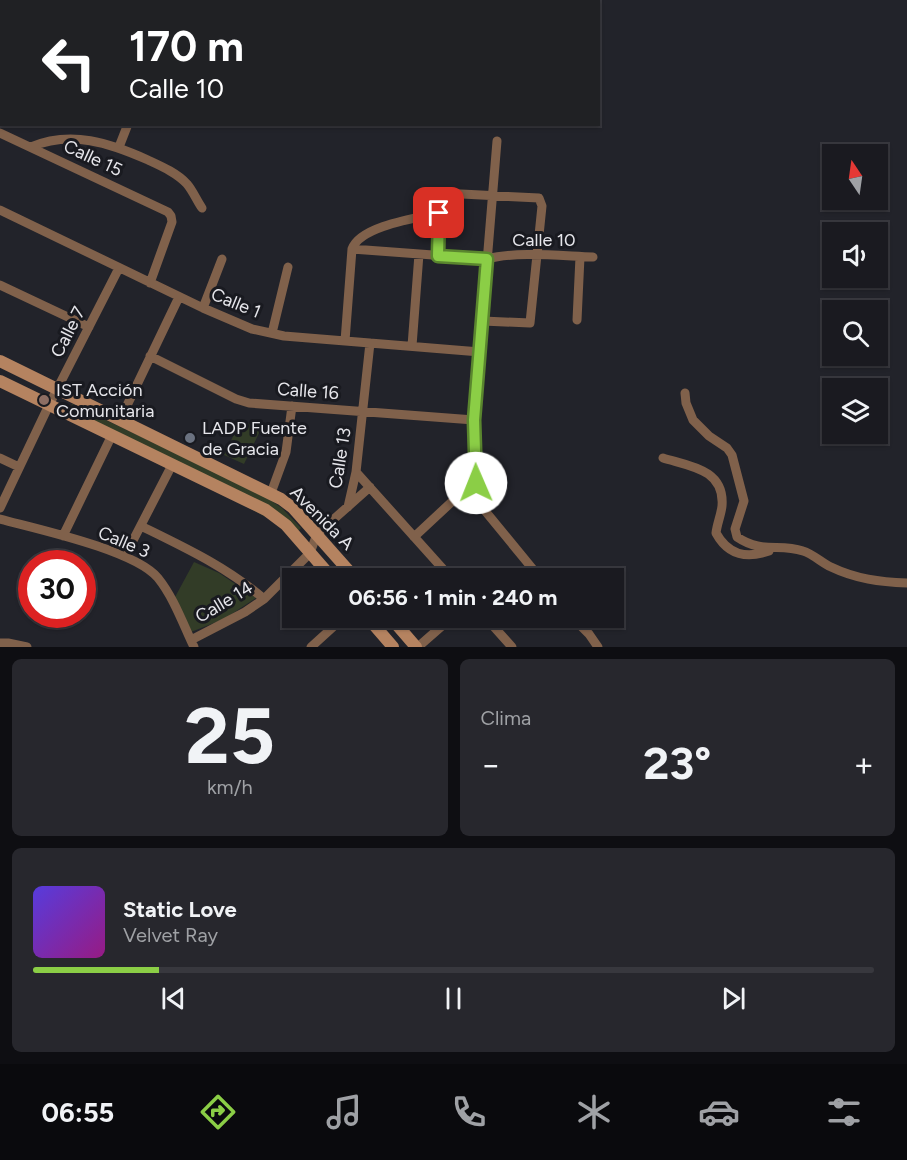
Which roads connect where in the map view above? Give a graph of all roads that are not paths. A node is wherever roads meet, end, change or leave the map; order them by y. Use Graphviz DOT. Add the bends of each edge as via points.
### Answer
graph roads {
  1 [pos="127,126"];
  2 [pos="0,133"];
  3 [pos="497,141"];
  4 [pos="31,147"];
  5 [pos="119,147"];
  6 [pos="493,197"];
  7 [pos="202,208"];
  8 [pos="0,210"];
  9 [pos="439,213"];
  10 [pos="352,249"];
  11 [pos="419,254"];
  12 [pos="438,256"];
  13 [pos="537,256"];
  14 [pos="580,257"];
  15 [pos="593,257"];
  16 [pos="222,259"];
  17 [pos="487,259"];
  18 [pos="288,267"];
  19 [pos="118,268"];
  20 [pos="150,283"];
  21 [pos="0,285"];
  22 [pos="179,297"];
  23 [pos="203,308"];
  24 [pos="577,320"];
  25 [pos="483,321"];
  26 [pos="89,327"];
  27 [pos="272,333"];
  28 [pos="345,341"];
  29 [pos="370,343"];
  30 [pos="412,346"];
  31 [pos="480,352"];
  32 [pos="150,356"];
  33 [pos="0,361"];
  34 [pos="0,381"];
  35 [pos="58,389"];
  36 [pos="684,393"];
  37 [pos="48,405"];
  38 [pos="292,406"];
  39 [pos="363,412"];
  40 [pos="120,420"];
  41 [pos="474,420"];
  42 [pos="112,435"];
  43 [pos="0,458"];
  44 [pos="663,458"];
  45 [pos="172,465"];
  46 [pos="19,467"];
  47 [pos="356,472"];
  48 [pos="476,483"];
  49 [pos="370,487"];
  50 [pos="271,493"];
  51 [pos="348,507"];
  52 [pos="0,508"];
  53 [pos="0,519"];
  54 [pos="141,526"];
  55 [pos="317,534"];
  56 [pos="63,536"];
  57 [pos="414,537"];
  58 [pos="774,549"];
  59 [pos="310,553"];
  60 [pos="125,556"];
  61 [pos="323,568"];
  62 [pos="346,568"];
  63 [pos="442,568"];
  64 [pos="532,568"];
  65 [pos="907,583"];
  66 [pos="264,599"];
  67 [pos="332,628"];
  68 [pos="377,628"];
  69 [pos="400,628"];
  70 [pos="439,628"];
  71 [pos="495,628"];
  72 [pos="582,628"];
  73 [pos="0,643"];
  74 [pos="192,644"];
  75 [pos="27,647"];
  76 [pos="311,647"];
  77 [pos="393,647"];
  78 [pos="417,647"];
  79 [pos="512,647"];
  80 [pos="598,647"];
  1 -- 5 [label="street"];
  2 -- 4 [label="street, Calle 15"];
  3 -- 6 [label="street"];
  4 -- 5 [label="street" via="61,139"];
  4 -- 20 [label="street, Calle 15" via="168,212 172,222"];
  5 -- 7 [label="street" via="174,173 187,184"];
  6 -- 9 [label="street" via="442,193"];
  6 -- 13 [label="street" via="539,198 542,206"];
  6 -- 17 [label="street"];
  8 -- 19 [label="street, Calle 1"];
  9 -- 10 [label="street" via="371,232 359,238"];
  9 -- 12 [label="street"];
  10 -- 11 [label="street, Calle 10"];
  10 -- 28 [label="street"];
  11 -- 12 [label="street, Calle 10"];
  11 -- 30 [label="street"];
  12 -- 17 [label="street, Calle 10"];
  13 -- 14 [label="street, Calle 10"];
  13 -- 17 [label="street, Calle 10"];
  13 -- 25 [label="street" via="530,322"];
  14 -- 15 [label="street, Calle 10"];
  14 -- 24 [label="street"];
  16 -- 23 [label="street"];
  17 -- 25 [label="street"];
  18 -- 27 [label="street"];
  19 -- 20 [label="street, Calle 1"];
  19 -- 26 [label="street, Calle 7"];
  20 -- 22 [label="street, Calle 1"];
  21 -- 26 [label="street"];
  22 -- 23 [label="street, Calle 1"];
  22 -- 32 [label="street"];
  23 -- 27 [label="street, Calle 1" via="252,329"];
  25 -- 31 [label="street"];
  26 -- 35 [label="street, Calle 7"];
  27 -- 28 [label="street, Calle 1"];
  28 -- 29 [label="street, Calle 1"];
  29 -- 30 [label="street, Calle 1"];
  29 -- 39 [label="street, Calle 13"];
  30 -- 31 [label="street, Calle 1"];
  31 -- 41 [label="street"];
  32 -- 38 [label="street, Calle 16" via="236,399"];
  32 -- 40 [label="street"];
  33 -- 35 [label="main road, Avenida A"];
  34 -- 37 [label="main road, Avenida A"];
  35 -- 37 [label="street, Calle 7"];
  35 -- 40 [label="main road, Avenida A"];
  36 -- 58 [label="street" via="693,420 732,454 744,501 735,529 737,537 761,548"];
  37 -- 42 [label="main road, Avenida A"];
  37 -- 46 [label="street, Calle 7"];
  38 -- 39 [label="street, Calle 16"];
  38 -- 50 [label="street" via="286,452"];
  39 -- 41 [label="street, Calle 16"];
  39 -- 47 [label="street, Calle 13"];
  40 -- 50 [label="main road, Avenida A"];
  41 -- 48 [label="street"];
  42 -- 45 [label="main road, Avenida A"];
  42 -- 56 [label="street"];
  43 -- 46 [label="street"];
  44 -- 58 [label="street" via="713,476 722,505 716,533 729,550 743,555"];
  45 -- 54 [label="street"];
  45 -- 59 [label="main road, Avenida A" via="275,516"];
  46 -- 52 [label="street, Calle 7"];
  47 -- 49 [label="street"];
  47 -- 51 [label="street, Calle 13"];
  48 -- 57 [label="street"];
  48 -- 64 [label="street" via="481,506"];
  49 -- 51 [label="street, Calle 13"];
  49 -- 57 [label="street"];
  50 -- 55 [label="main road, Avenida A" via="293,508"];
  51 -- 55 [label="street, Calle 13"];
  53 -- 56 [label="street, Calle 3"];
  54 -- 60 [label="street"];
  54 -- 66 [label="street" via="204,557"];
  55 -- 59 [label="street, Calle 14"];
  55 -- 62 [label="main road, Avenida A"];
  56 -- 60 [label="street, Calle 3"];
  57 -- 63 [label="street"];
  58 -- 65 [label="street" via="804,551 829,567 872,582"];
  59 -- 61 [label="main road, Avenida A"];
  59 -- 66 [label="street, Calle 14"];
  60 -- 74 [label="street, Calle 3" via="158,578"];
  66 -- 74 [label="street, Calle 14"];
  67 -- 76 [label="street"];
  68 -- 77 [label="main road"];
  69 -- 78 [label="main road"];
  70 -- 78 [label="street"];
  71 -- 79 [label="street"];
  72 -- 80 [label="street"];
  73 -- 75 [label="street"];
}
